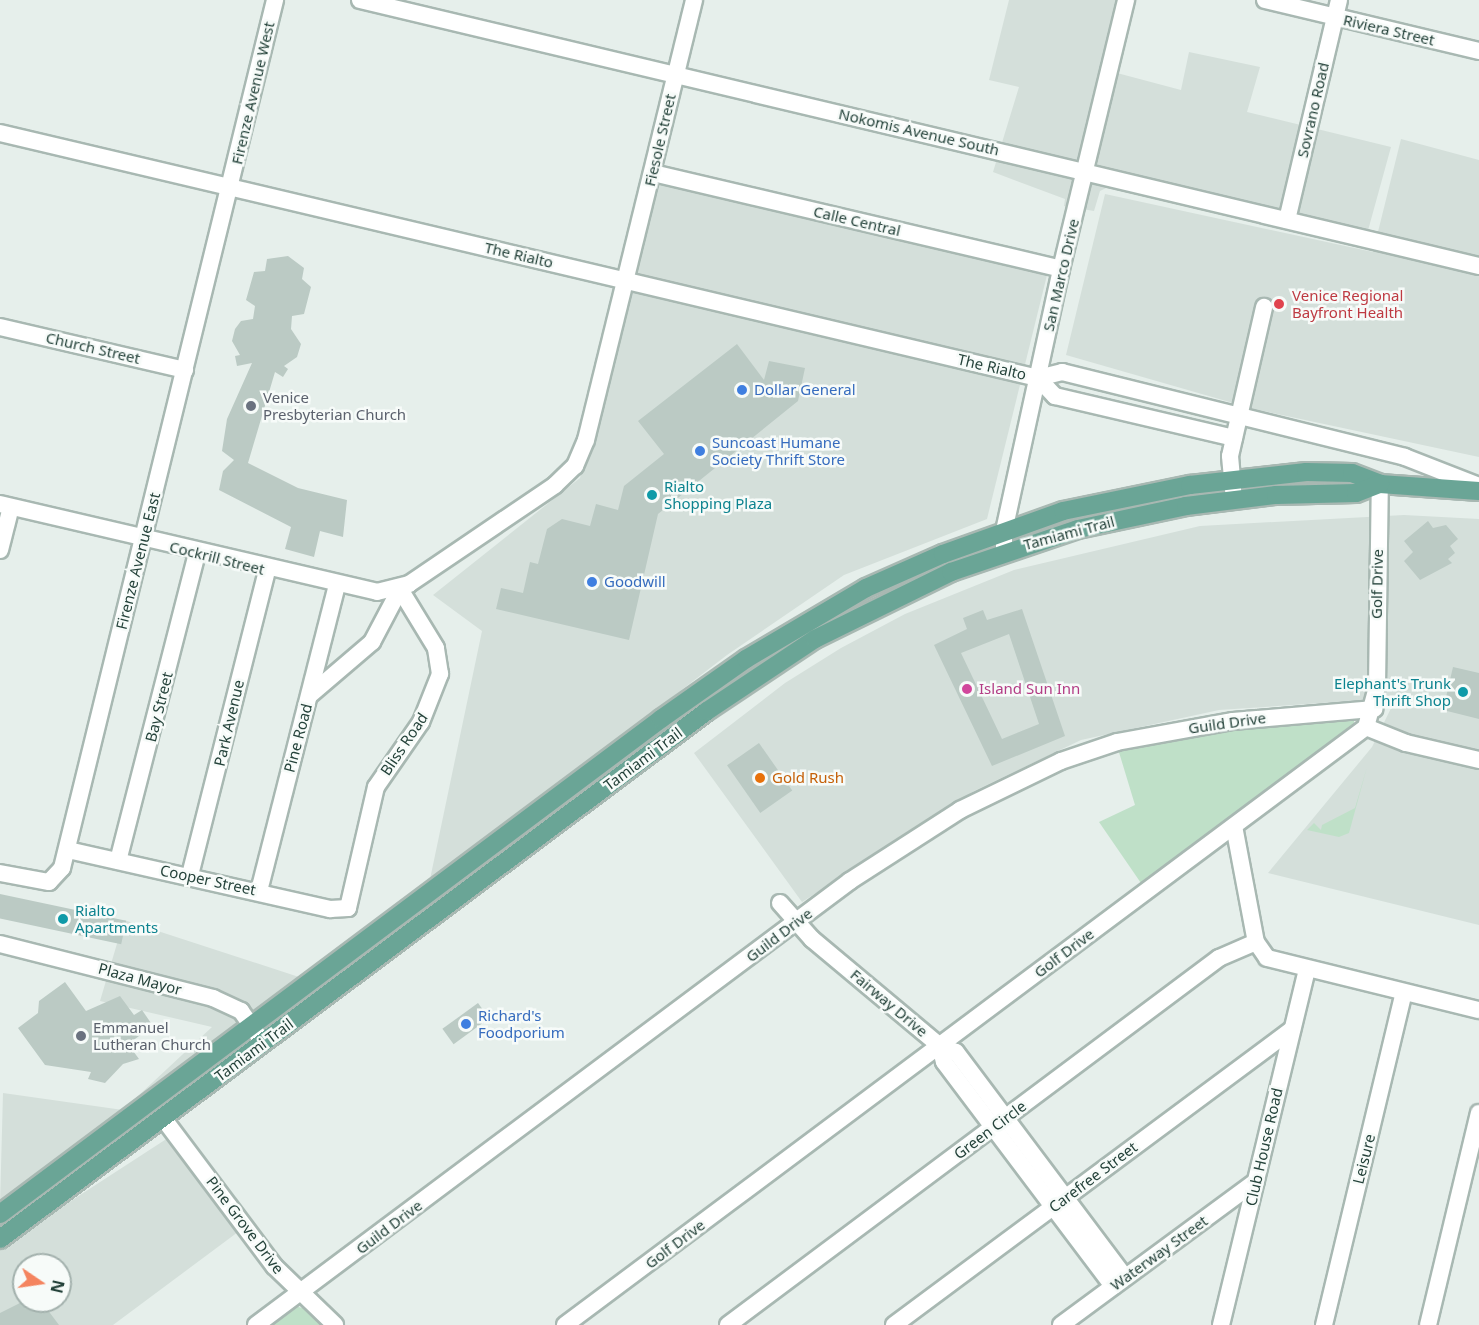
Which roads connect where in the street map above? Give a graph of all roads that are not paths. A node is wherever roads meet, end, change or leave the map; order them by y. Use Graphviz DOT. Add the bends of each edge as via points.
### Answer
graph roads {
  1 [pos="275,0"];
  2 [pos="360,0"];
  3 [pos="694,0"];
  4 [pos="1126,0"];
  5 [pos="1265,0"];
  6 [pos="1340,0"];
  7 [pos="1335,17"];
  8 [pos="1479,51"];
  9 [pos="675,75"];
  10 [pos="0,133"];
  11 [pos="1084,172"];
  12 [pos="653,173"];
  13 [pos="231,186"];
  14 [pos="1287,220"];
  15 [pos="1479,266"];
  16 [pos="1061,269"];
  17 [pos="627,280"];
  18 [pos="1264,307"];
  19 [pos="0,327"];
  20 [pos="185,370"];
  21 [pos="1038,378"];
  22 [pos="1128,389"];
  23 [pos="1097,406"];
  24 [pos="1239,416"];
  25 [pos="1234,438"];
  26 [pos="1232,479"];
  27 [pos="1380,484"];
  28 [pos="1479,486"];
  29 [pos="1479,491"];
  30 [pos="1234,500"];
  31 [pos="5,505"];
  32 [pos="1004,531"];
  33 [pos="144,539"];
  34 [pos="0,550"];
  35 [pos="1004,552"];
  36 [pos="197,553"];
  37 [pos="267,570"];
  38 [pos="337,585"];
  39 [pos="400,588"];
  40 [pos="310,695"];
  41 [pos="1374,709"];
  42 [pos="1366,727"];
  43 [pos="1479,760"];
  44 [pos="1234,826"];
  45 [pos="68,850"];
  46 [pos="118,861"];
  47 [pos="0,873"];
  48 [pos="190,875"];
  49 [pos="259,891"];
  50 [pos="780,903"];
  51 [pos="348,908"];
  52 [pos="795,922"];
  53 [pos="1256,942"];
  54 [pos="0,944"];
  55 [pos="1307,970"];
  56 [pos="1404,993"];
  57 [pos="1479,1010"];
  58 [pos="252,1025"];
  59 [pos="1292,1029"];
  60 [pos="263,1043"];
  61 [pos="940,1046"];
  62 [pos="1479,1113"];
  63 [pos="1007,1117"];
  64 [pos="163,1118"];
  65 [pos="992,1128"];
  66 [pos="1256,1180"];
  67 [pos="1066,1196"];
  68 [pos="1050,1208"];
  69 [pos="0,1214"];
  70 [pos="0,1239"];
  71 [pos="1119,1282"];
  72 [pos="299,1294"];
  73 [pos="256,1325"];
  74 [pos="335,1325"];
  75 [pos="565,1325"];
  76 [pos="728,1325"];
  77 [pos="894,1325"];
  78 [pos="1061,1325"];
  79 [pos="1221,1325"];
  80 [pos="1324,1325"];
  81 [pos="1428,1325"];
  1 -- 13 [label="street, Firenze Avenue West"];
  2 -- 9 [label="street, Nokomis Avenue South"];
  3 -- 9 [label="street, Fiesole Street"];
  4 -- 11 [label="street, San Marco Drive"];
  5 -- 7 [label="street, Riviera Street"];
  6 -- 7 [label="street, Sovrano Road"];
  7 -- 8 [label="street, Riviera Street"];
  7 -- 14 [label="street, Sovrano Road"];
  9 -- 11 [label="street, Nokomis Avenue South"];
  9 -- 12 [label="street, Fiesole Street"];
  10 -- 13 [label="street, The Rialto"];
  11 -- 14 [label="street, Nokomis Avenue South"];
  11 -- 16 [label="street, San Marco Drive"];
  12 -- 16 [label="street, Calle Central"];
  12 -- 17 [label="street, Fiesole Street"];
  13 -- 17 [label="street, The Rialto"];
  13 -- 20 [label="street, Firenze Avenue East"];
  14 -- 15 [label="street, Nokomis Avenue South"];
  16 -- 21 [label="street, San Marco Drive"];
  17 -- 21 [label="street, The Rialto"];
  17 -- 39 [label="street, Cockrill Street" via="586,440 575,466 555,485"];
  18 -- 24 [label="street"];
  19 -- 20 [label="street, Church Street"];
  20 -- 33 [label="street, Firenze Avenue East"];
  21 -- 22 [label="street, The Rialto" via="1062,372"];
  21 -- 23 [label="street, The Rialto" via="1055,396"];
  21 -- 32 [label="street, San Marco Drive"];
  22 -- 23 [label="street" via="1120,401"];
  22 -- 24 [label="street, The Rialto"];
  23 -- 25 [label="street, The Rialto"];
  24 -- 25 [label="street"];
  24 -- 28 [label="street, The Rialto" via="1405,457"];
  25 -- 26 [label="street"];
  26 -- 27 [label="main road, Tamiami Trail" via="1352,473"];
  26 -- 30 [label="street"];
  26 -- 32 [label="main road, Tamiami Trail" via="1121,497"];
  27 -- 29 [label="main road, Tamiami Trail"];
  27 -- 30 [label="main road, Tamiami Trail" via="1356,493"];
  27 -- 41 [label="street, Golf Drive"];
  30 -- 35 [label="main road, Tamiami Trail" via="1120,519"];
  31 -- 33 [label="street, Cockrill Street"];
  31 -- 34 [label="street"];
  32 -- 35 [label="street, San Marco Drive"];
  32 -- 58 [label="main road, Tamiami Trail" via="866,588 747,659"];
  33 -- 36 [label="street, Cockrill Street"];
  33 -- 45 [label="street, Firenze Avenue East"];
  35 -- 60 [label="main road, Tamiami Trail" via="874,607 759,674"];
  36 -- 37 [label="street, Cockrill Street"];
  36 -- 46 [label="street, Bay Street"];
  37 -- 38 [label="street, Cockrill Street"];
  37 -- 48 [label="street, Park Avenue"];
  38 -- 39 [label="street, Cockrill Street" via="377,592"];
  38 -- 40 [label="street, Pine Road"];
  39 -- 40 [label="street, Cockrill Street" via="372,642"];
  39 -- 51 [label="street, Bliss Road" via="436,648 440,674 421,722 376,787"];
  40 -- 49 [label="street, Pine Road"];
  41 -- 42 [label="street, Golf Drive"];
  41 -- 52 [label="street, Guild Drive" via="1161,732 1070,757 942,821"];
  42 -- 43 [label="street" via="1406,743"];
  42 -- 44 [label="street, Golf Drive"];
  44 -- 53 [label="street"];
  44 -- 61 [label="street, Golf Drive"];
  45 -- 46 [label="street, Cooper Street"];
  45 -- 47 [label="street, Firenze Avenue East" via="58,876 49,882"];
  46 -- 48 [label="street, Cooper Street"];
  48 -- 49 [label="street, Cooper Street"];
  49 -- 51 [label="street, Cooper Street" via="330,909"];
  50 -- 52 [label="street, Fairway Drive"];
  52 -- 61 [label="street, Fairway Drive"];
  52 -- 72 [label="street, Guild Drive"];
  53 -- 55 [label="street" via="1271,960"];
  53 -- 63 [label="street, Green Circle" via="1219,958"];
  54 -- 58 [label="street, Plaza Mayor" via="213,998 241,1011"];
  55 -- 56 [label="street"];
  55 -- 59 [label="street, Club House Road"];
  56 -- 57 [label="street"];
  56 -- 80 [label="street, Leisure"];
  58 -- 60 [label="street, Plaza Mayor"];
  58 -- 69 [label="main road, Tamiami Trail"];
  59 -- 66 [label="street, Club House Road"];
  59 -- 67 [label="street, Carefree Street"];
  60 -- 64 [label="main road, Tamiami Trail"];
  61 -- 63 [label="street" via="956,1052"];
  61 -- 65 [label="street, Fairway Drive" via="944,1062"];
  61 -- 75 [label="street, Golf Drive"];
  62 -- 81 [label="street"];
  63 -- 65 [label="street, Green Circle"];
  63 -- 67 [label="street"];
  64 -- 70 [label="main road, Tamiami Trail"];
  64 -- 72 [label="street, Pine Grove Drive"];
  65 -- 68 [label="street, Fairway Drive"];
  65 -- 76 [label="street, Green Circle"];
  66 -- 71 [label="street, Waterway Street"];
  66 -- 79 [label="street, Club House Road"];
  67 -- 68 [label="street, Carefree Street"];
  67 -- 71 [label="street"];
  68 -- 71 [label="street, Fairway Drive"];
  68 -- 77 [label="street, Carefree Street"];
  71 -- 78 [label="street, Waterway Street"];
  72 -- 73 [label="street, Guild Drive"];
  72 -- 74 [label="street, Pine Grove Drive"];
}
